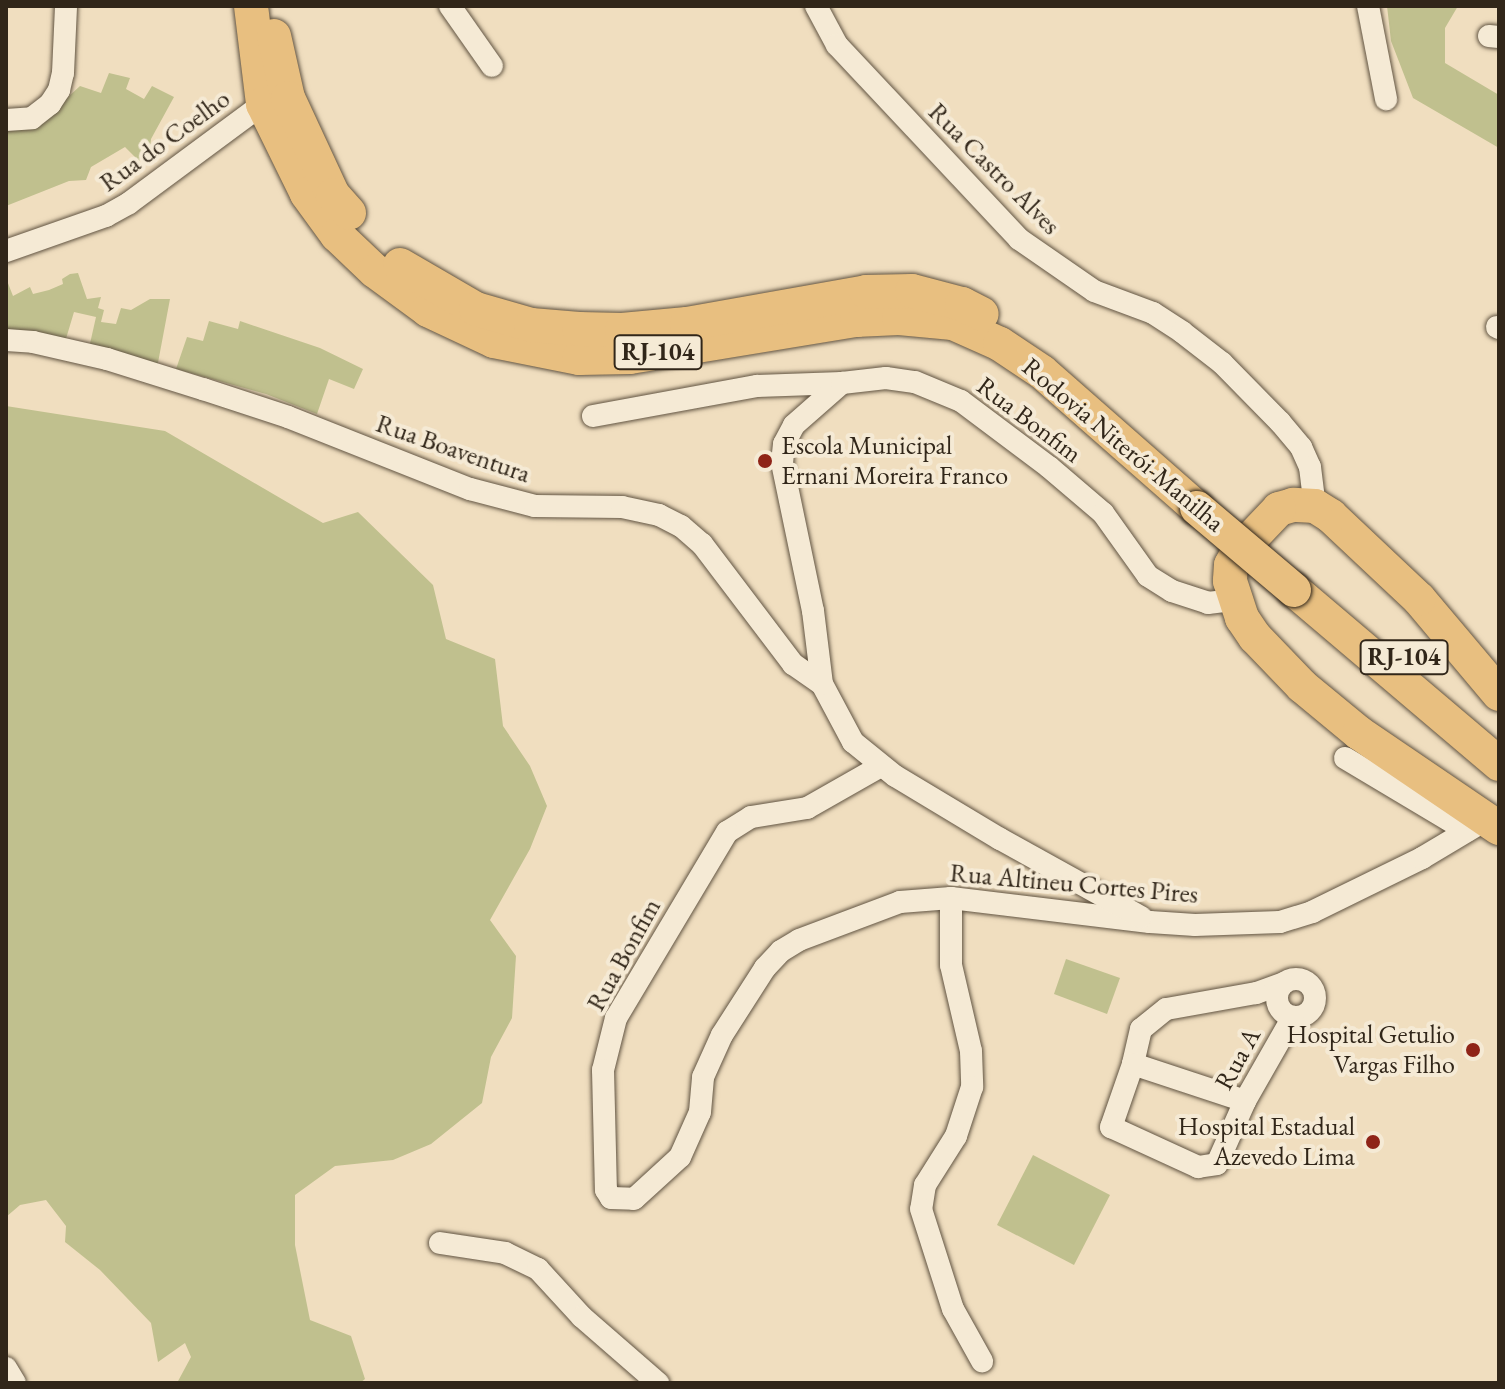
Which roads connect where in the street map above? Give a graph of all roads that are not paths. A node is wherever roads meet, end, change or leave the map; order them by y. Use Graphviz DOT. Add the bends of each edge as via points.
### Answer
graph roads {
  1 [pos="66,6"];
  2 [pos="251,6"];
  3 [pos="274,6"];
  4 [pos="450,6"];
  5 [pos="816,6"];
  6 [pos="1368,6"];
  7 [pos="492,66"];
  8 [pos="1386,99"];
  9 [pos="263,104"];
  10 [pos="6,120"];
  11 [pos="6,251"];
  12 [pos="6,340"];
  13 [pos="842,383"];
  14 [pos="593,416"];
  15 [pos="1204,501"];
  16 [pos="1315,506"];
  17 [pos="1302,582"];
  18 [pos="1234,600"];
  19 [pos="822,684"];
  20 [pos="1499,694"];
  21 [pos="1499,741"];
  22 [pos="1345,758"];
  23 [pos="1499,764"];
  24 [pos="881,766"];
  25 [pos="1483,827"];
  26 [pos="951,898"];
  27 [pos="1150,922"];
  28 [pos="1284,983"];
  29 [pos="1293,1017"];
  30 [pos="1133,1064"];
  31 [pos="1245,1101"];
  32 [pos="606,1190"];
  33 [pos="440,1243"];
  34 [pos="982,1361"];
  35 [pos="6,1368"];
  36 [pos="15,1383"];
  37 [pos="658,1383"];
  1 -- 10 [label="street" via="59,90 32,118"];
  2 -- 9 [label="highway, Rodovia Niterói-Manilha / RJ-104"];
  3 -- 15 [label="highway, Rodovia Niterói-Manilha / RJ-104" via="275,45 288,98 333,195 399,264 476,309 531,325 622,330 687,324 866,292 912,291 962,304 1032,341"];
  4 -- 7 [label="street"];
  5 -- 16 [label="street, Rua Castro Alves" via="846,56 1019,239 1094,291 1153,313 1182,332 1271,412 1301,447 1314,482"];
  6 -- 8 [label="street"];
  9 -- 11 [label="street, Rua do Coelho" via="129,203"];
  9 -- 15 [label="highway, Rodovia Niterói-Manilha / RJ-104" via="307,194 337,235 428,310 494,341 579,358 630,357 857,320 953,323 1000,344 1042,372"];
  12 -- 19 [label="street, Rua Boaventura" via="94,355 189,384 470,489 535,506 622,507 659,515 702,544 793,664"];
  13 -- 14 [label="street, Rua Bonfim" via="757,386"];
  13 -- 18 [label="street, Rua Bonfim" via="886,378 915,382 961,401 1103,513 1148,576 1208,603"];
  13 -- 19 [label="street" via="794,425 782,463 813,611"];
  15 -- 17 [label="highway, Rodovia Niterói-Manilha / RJ-104"];
  16 -- 18 [label="highway" via="1279,509 1248,537 1231,565"];
  16 -- 20 [label="highway" via="1419,599"];
  17 -- 21 [label="highway, Rodovia Niterói-Manilha / RJ-104"];
  17 -- 23 [label="highway, Rodovia Niterói-Manilha / RJ-104"];
  18 -- 25 [label="highway" via="1255,637 1302,686"];
  19 -- 24 [label="street" via="853,742"];
  22 -- 25 [label="street"];
  24 -- 27 [label="street"];
  24 -- 32 [label="street, Rua Bonfim" via="807,808 751,817 727,832 616,1018 603,1070"];
  25 -- 27 [label="street, Rua Altineu Cortes Pires" via="1280,922"];
  26 -- 27 [label="street, Rua Altineu Cortes Pires"];
  26 -- 32 [label="street, Rua Altineu Cortes Pires" via="900,902 781,951 722,1035 703,1077 700,1112 680,1157 634,1199 618,1201"];
  26 -- 34 [label="street" via="951,965 971,1051 972,1087 956,1136 925,1185 921,1209 953,1309"];
  28 -- 29 [label="street" via="1278,1003"];
  28 -- 29 [label="street, Rua A" via="1305,980 1316,995 1310,1012"];
  28 -- 30 [label="street" via="1166,1009 1141,1029"];
  29 -- 31 [label="street, Rua A"];
  30 -- 31 [label="street"];
  30 -- 31 [label="street, Rua A" via="1111,1127 1198,1167 1211,1168 1223,1157"];
  33 -- 37 [label="street" via="505,1253 538,1269 582,1317"];
  35 -- 36 [label="street"];
}
